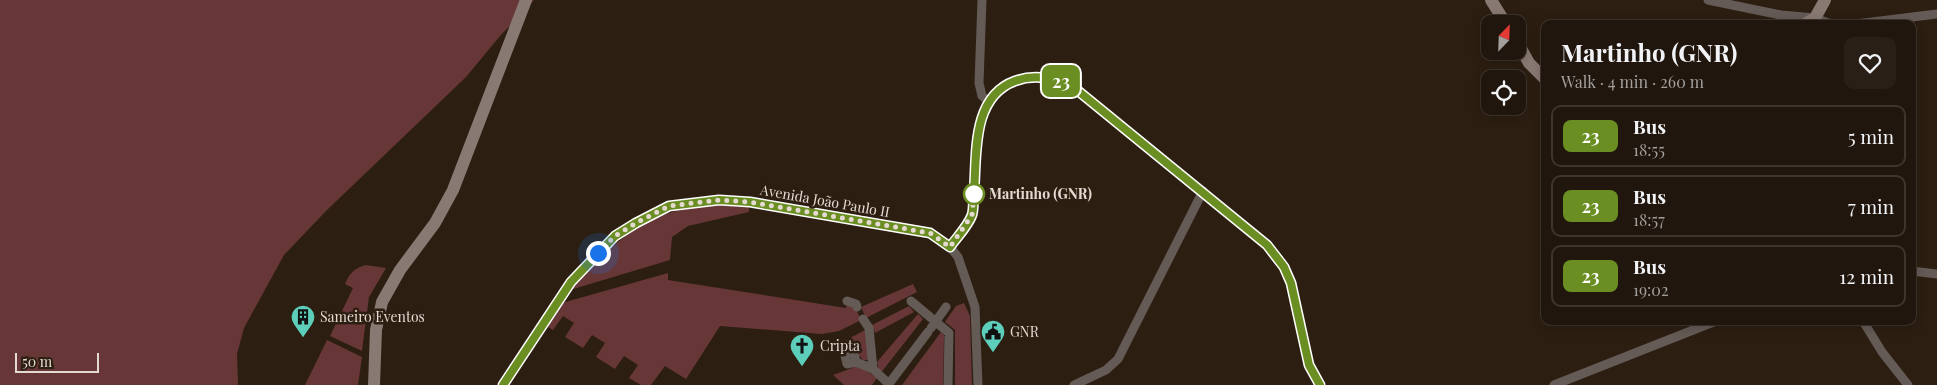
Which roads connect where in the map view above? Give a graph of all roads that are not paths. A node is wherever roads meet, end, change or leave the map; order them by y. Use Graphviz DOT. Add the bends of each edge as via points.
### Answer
graph roads {
  1 [pos="526,0"];
  2 [pos="982,0"];
  3 [pos="1491,0"];
  4 [pos="1708,0"];
  5 [pos="1824,0"];
  6 [pos="1937,14"];
  7 [pos="1500,15"];
  8 [pos="1805,20"];
  9 [pos="1811,20"];
  10 [pos="1888,20"];
  11 [pos="1526,58"];
  12 [pos="1541,75"];
  13 [pos="990,102"];
  14 [pos="1203,191"];
  15 [pos="950,247"];
  16 [pos="1916,271"];
  17 [pos="1937,274"];
  18 [pos="847,301"];
  19 [pos="911,301"];
  20 [pos="858,307"];
  21 [pos="946,307"];
  22 [pos="864,318"];
  23 [pos="1706,325"];
  24 [pos="1865,325"];
  25 [pos="931,328"];
  26 [pos="856,362"];
  27 [pos="873,369"];
  28 [pos="374,385"];
  29 [pos="503,385"];
  30 [pos="889,385"];
  31 [pos="948,385"];
  32 [pos="978,385"];
  33 [pos="1074,385"];
  34 [pos="1320,385"];
  35 [pos="1554,385"];
  36 [pos="1908,385"];
  1 -- 28 [label="main road" via="453,190 382,302 376,330"];
  2 -- 13 [label="street" via="979,83 982,96"];
  3 -- 7 [label="main road"];
  4 -- 8 [label="street"];
  5 -- 9 [label="main road"];
  6 -- 10 [label="street"];
  11 -- 12 [label="main road"];
  13 -- 14 [label="street" via="1010,83 1022,78 1044,77 1060,81 1077,90"];
  13 -- 15 [label="street" via="978,130 972,215"];
  14 -- 33 [label="street" via="1118,358 1106,370"];
  14 -- 34 [label="street" via="1267,245 1284,267 1291,283 1309,365"];
  15 -- 29 [label="street, Avenida João Paulo II" via="930,233 750,202 719,200 669,206 615,236 571,282"];
  15 -- 32 [label="street" via="958,257 974,307"];
  16 -- 17 [label="street"];
  18 -- 20 [label="street"];
  19 -- 25 [label="street"];
  21 -- 25 [label="street"];
  22 -- 27 [label="street"];
  23 -- 35 [label="street"];
  24 -- 36 [label="street"];
  25 -- 30 [label="street"];
  25 -- 31 [label="street" via="950,332"];
  26 -- 27 [label="street"];
  27 -- 30 [label="street"];
}
